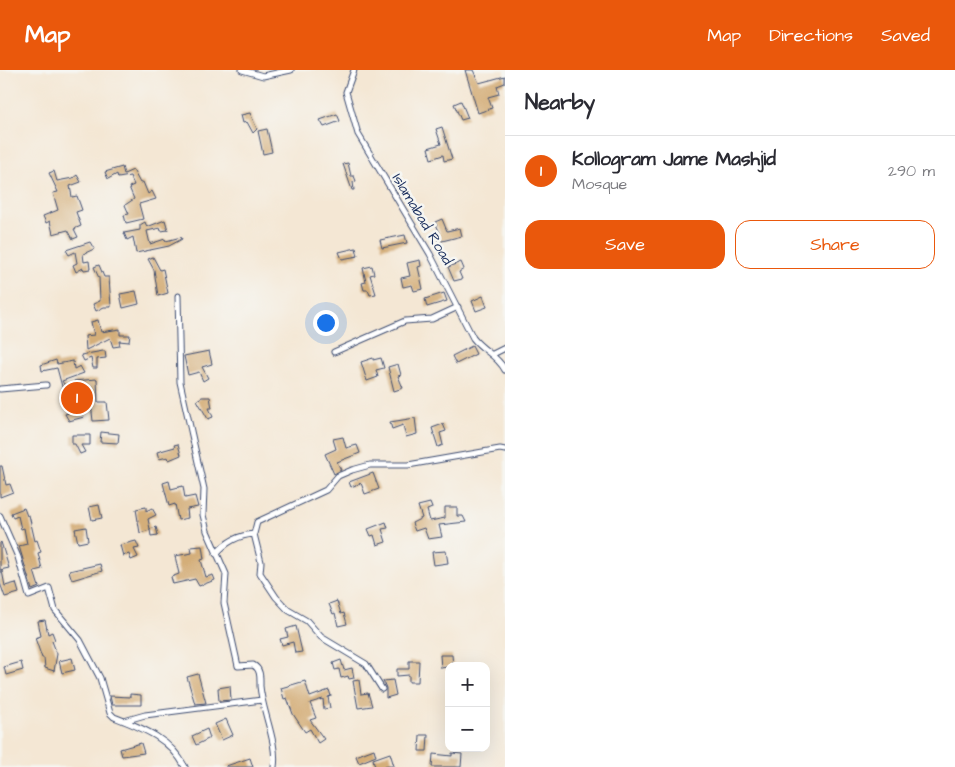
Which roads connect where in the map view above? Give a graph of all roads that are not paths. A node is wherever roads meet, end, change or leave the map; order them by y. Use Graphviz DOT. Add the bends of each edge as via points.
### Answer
graph roads {
  1 [pos="242,70"];
  2 [pos="291,70"];
  3 [pos="354,70"];
  4 [pos="178,296"];
  5 [pos="458,307"];
  6 [pos="505,348"];
  7 [pos="334,352"];
  8 [pos="493,354"];
  9 [pos="505,370"];
  10 [pos="46,385"];
  11 [pos="0,389"];
  12 [pos="505,450"];
  13 [pos="0,516"];
  14 [pos="254,534"];
  15 [pos="216,554"];
  16 [pos="382,689"];
  17 [pos="262,700"];
  18 [pos="124,721"];
  19 [pos="185,767"];
  20 [pos="274,767"];
  1 -- 2 [label="street" via="263,76"];
  3 -- 5 [label="street, Islamabad Road" via="346,92 358,134"];
  4 -- 15 [label="street" via="180,382 204,489 204,515"];
  5 -- 7 [label="street" via="432,320 405,321"];
  5 -- 8 [label="street, Islamabad Road" via="473,338"];
  6 -- 8 [label="street"];
  8 -- 9 [label="street, Islamabad Road"];
  10 -- 11 [label="street"];
  12 -- 14 [label="street" via="408,465 370,465 352,470 338,476 326,490 257,522"];
  13 -- 18 [label="street" via="18,556 29,596 48,588 55,610 80,640 100,678 110,713"];
  14 -- 15 [label="street" via="235,539"];
  14 -- 16 [label="street" via="261,562 260,573 276,597 321,637 366,664"];
  15 -- 17 [label="street" via="226,574 224,603 238,666 249,664 257,667"];
  17 -- 18 [label="street" via="145,715"];
  17 -- 20 [label="street"];
  18 -- 19 [label="street" via="168,744 179,754"];
}
